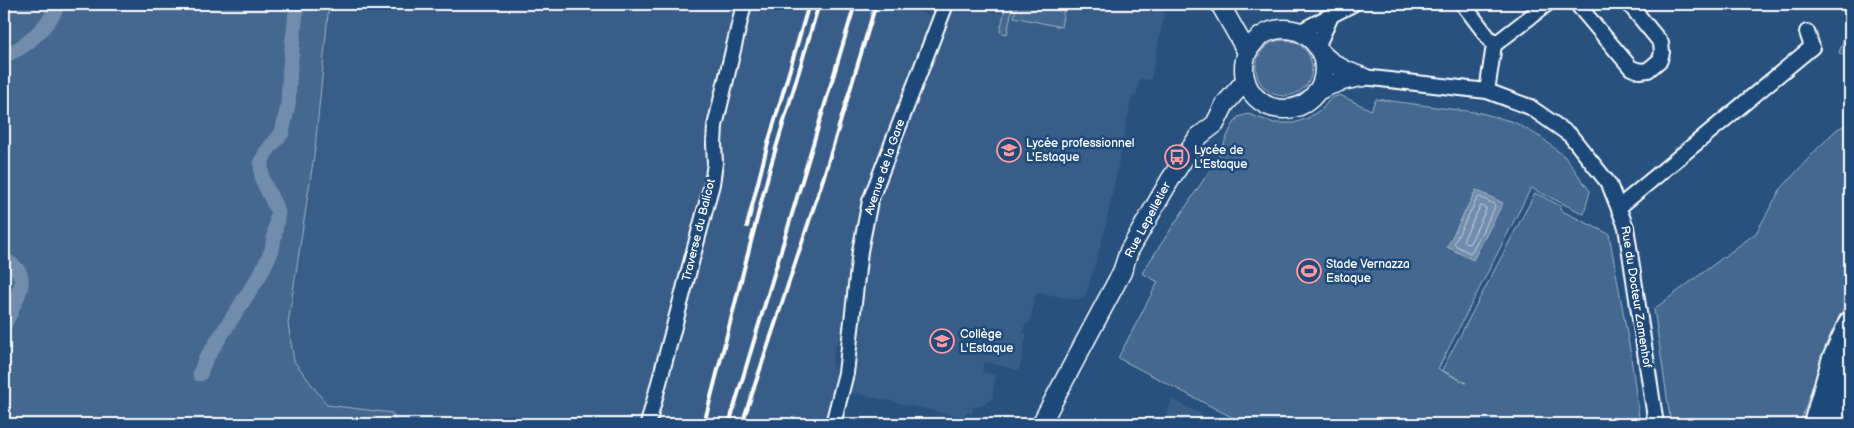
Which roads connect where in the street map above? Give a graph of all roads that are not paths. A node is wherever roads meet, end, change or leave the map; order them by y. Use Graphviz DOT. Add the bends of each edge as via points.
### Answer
graph roads {
  1 [pos="744,4"];
  2 [pos="946,4"];
  3 [pos="1220,4"];
  4 [pos="1352,4"];
  5 [pos="1463,4"];
  6 [pos="1547,4"];
  7 [pos="1577,4"];
  8 [pos="1629,4"];
  9 [pos="1330,16"];
  10 [pos="1233,25"];
  11 [pos="1299,32"];
  12 [pos="1807,32"];
  13 [pos="1264,34"];
  14 [pos="1494,45"];
  15 [pos="1319,50"];
  16 [pos="1248,52"];
  17 [pos="1362,77"];
  18 [pos="1246,80"];
  19 [pos="1316,92"];
  20 [pos="1487,92"];
  21 [pos="1257,99"];
  22 [pos="1215,124"];
  23 [pos="1619,207"];
  24 [pos="1850,323"];
  25 [pos="1850,368"];
  26 [pos="648,424"];
  27 [pos="833,424"];
  28 [pos="1040,424"];
  29 [pos="1656,424"];
  30 [pos="1815,424"];
  31 [pos="1832,424"];
  1 -- 26 [label="street, Traverse du Balicot" via="715,126 712,184"];
  2 -- 27 [label="street, Avenue de la Gare" via="870,202 860,251 846,373"];
  3 -- 10 [label="street"];
  4 -- 9 [label="street"];
  5 -- 14 [label="street"];
  6 -- 14 [label="street"];
  7 -- 8 [label="street" via="1631,68 1648,70 1660,60 1661,43"];
  9 -- 11 [label="street"];
  9 -- 15 [label="street"];
  10 -- 13 [label="street"];
  10 -- 16 [label="street"];
  11 -- 13 [label="street" via="1287,29"];
  11 -- 15 [label="street"];
  12 -- 23 [label="street" via="1812,46"];
  13 -- 16 [label="street"];
  14 -- 20 [label="street"];
  15 -- 17 [label="street, Rue du Docteur Zamenhof" via="1333,64"];
  15 -- 19 [label="street" via="1324,69"];
  16 -- 18 [label="street" via="1244,66"];
  17 -- 19 [label="street, Rue du Docteur Zamenhof" via="1343,80"];
  17 -- 20 [label="street, Rue du Docteur Zamenhof"];
  18 -- 21 [label="street"];
  18 -- 22 [label="street, Rue Lepelletier" via="1225,104"];
  19 -- 21 [label="street" via="1302,104 1283,109"];
  20 -- 23 [label="street, Rue du Docteur Zamenhof" via="1530,107 1570,135 1610,184"];
  21 -- 22 [label="street, Rue Lepelletier" via="1235,107"];
  22 -- 28 [label="street, Rue Lepelletier" via="1198,137 1170,180 1129,251 1122,272"];
  23 -- 29 [label="street, Rue du Docteur Zamenhof" via="1626,227"];
  24 -- 30 [label="main road" via="1833,361"];
  25 -- 31 [label="main road"];
}
